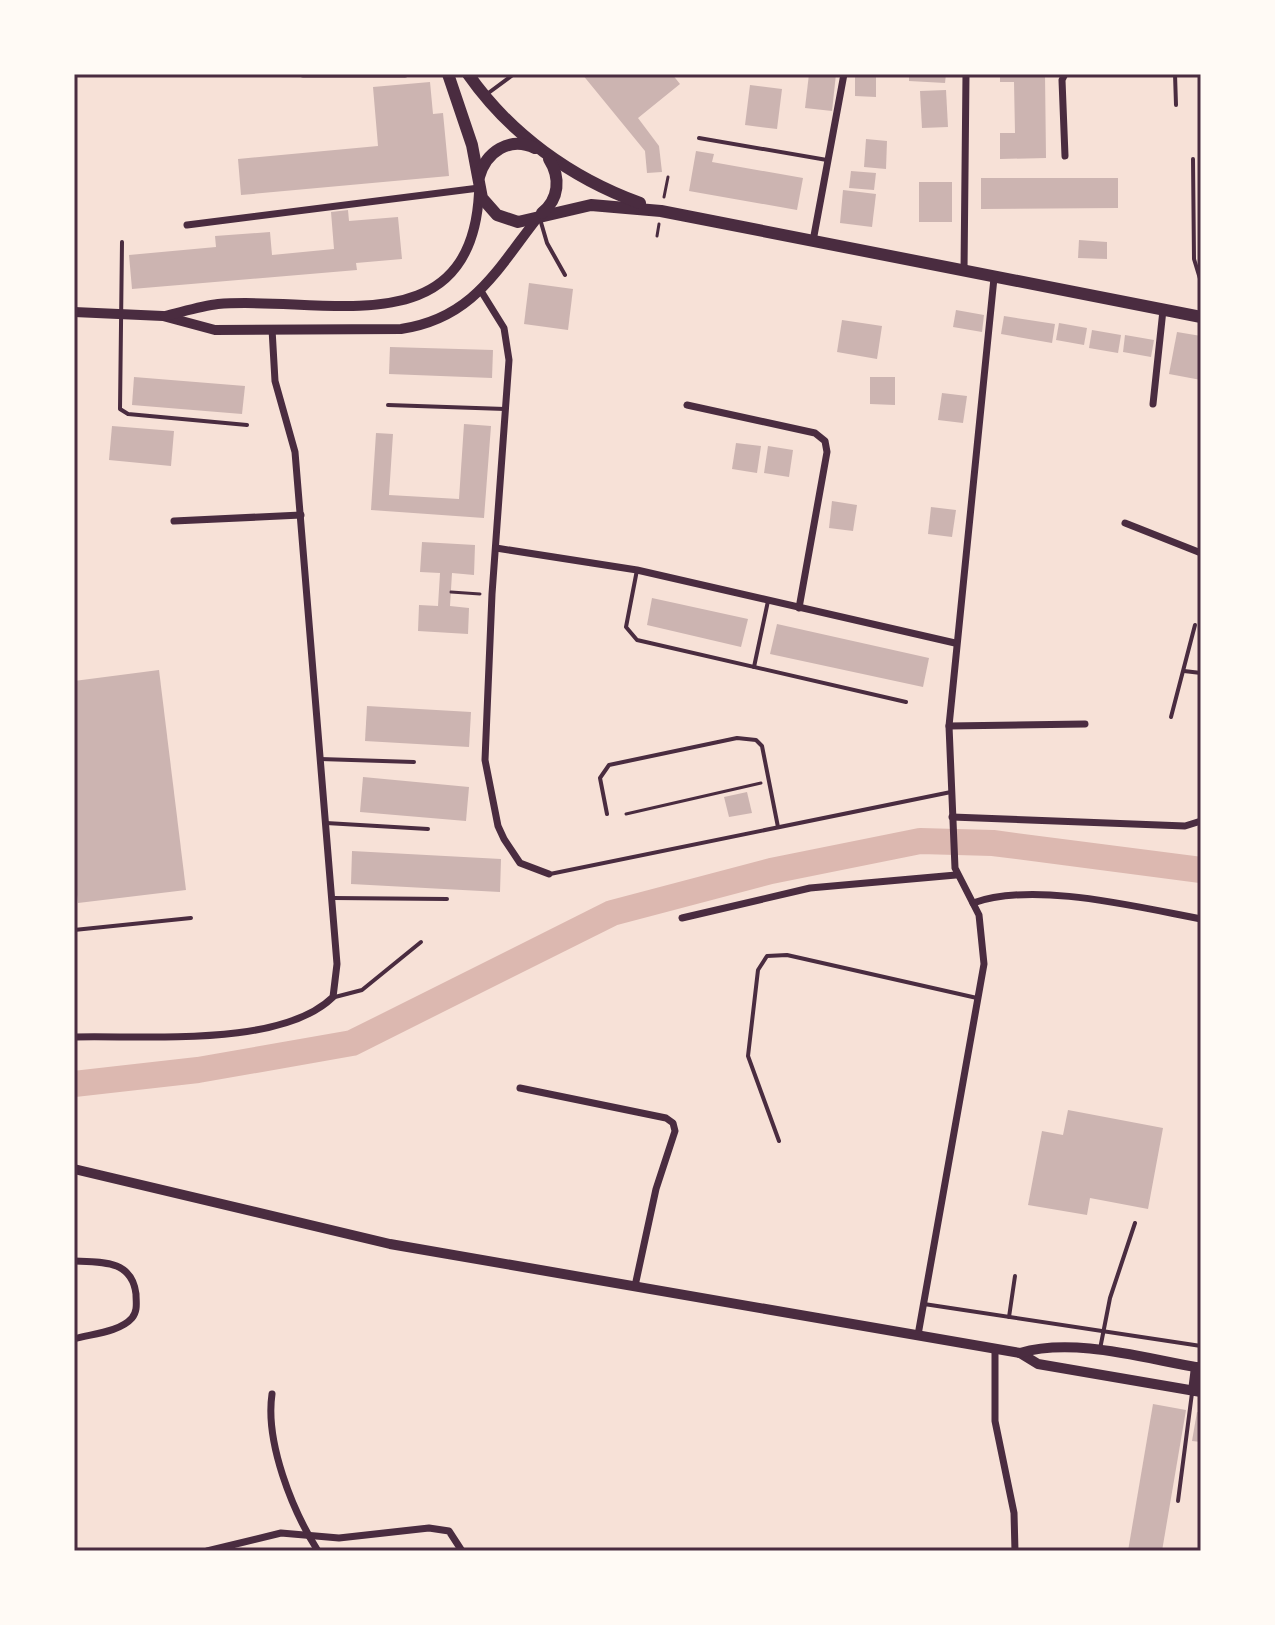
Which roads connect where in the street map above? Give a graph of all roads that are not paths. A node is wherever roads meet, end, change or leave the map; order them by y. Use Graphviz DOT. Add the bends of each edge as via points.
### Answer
graph roads {
  1 [pos="303,74"];
  2 [pos="405,74"];
  3 [pos="448,74"];
  4 [pos="468,74"];
  5 [pos="514,74"];
  6 [pos="844,74"];
  7 [pos="966,74"];
  8 [pos="1065,74"];
  9 [pos="1175,74"];
  10 [pos="484,96"];
  11 [pos="1176,105"];
  12 [pos="699,138"];
  13 [pos="540,150"];
  14 [pos="1065,156"];
  15 [pos="1193,159"];
  16 [pos="827,160"];
  17 [pos="479,188"];
  18 [pos="661,211"];
  19 [pos="539,216"];
  20 [pos="187,225"];
  21 [pos="813,241"];
  22 [pos="122,242"];
  23 [pos="964,271"];
  24 [pos="565,275"];
  25 [pos="994,278"];
  26 [pos="1201,282"];
  27 [pos="481,291"];
  28 [pos="1163,310"];
  29 [pos="74,312"];
  30 [pos="120,315"];
  31 [pos="163,316"];
  32 [pos="1201,317"];
  33 [pos="272,329"];
  34 [pos="1153,404"];
  35 [pos="388,405"];
  36 [pos="687,405"];
  37 [pos="507,409"];
  38 [pos="247,425"];
  39 [pos="301,515"];
  40 [pos="174,521"];
  41 [pos="1125,523"];
  42 [pos="496,548"];
  43 [pos="1201,553"];
  44 [pos="637,570"];
  45 [pos="768,601"];
  46 [pos="799,608"];
  47 [pos="1195,625"];
  48 [pos="955,643"];
  49 [pos="754,667"];
  50 [pos="1184,671"];
  51 [pos="1201,673"];
  52 [pos="906,702"];
  53 [pos="1171,717"];
  54 [pos="1085,724"];
  55 [pos="949,726"];
  56 [pos="318,759"];
  57 [pos="414,762"];
  58 [pos="951,792"];
  59 [pos="607,814"];
  60 [pos="953,821"];
  61 [pos="1201,821"];
  62 [pos="324,823"];
  63 [pos="778,827"];
  64 [pos="428,829"];
  65 [pos="956,871"];
  66 [pos="549,874"];
  67 [pos="332,898"];
  68 [pos="447,899"];
  69 [pos="973,903"];
  70 [pos="191,918"];
  71 [pos="682,918"];
  72 [pos="1201,919"];
  73 [pos="74,930"];
  74 [pos="421,942"];
  75 [pos="333,997"];
  76 [pos="980,999"];
  77 [pos="74,1037"];
  78 [pos="520,1088"];
  79 [pos="779,1141"];
  80 [pos="74,1169"];
  81 [pos="1135,1223"];
  82 [pos="74,1261"];
  83 [pos="1015,1276"];
  84 [pos="635,1286"];
  85 [pos="924,1304"];
  86 [pos="1009,1317"];
  87 [pos="1104,1331"];
  88 [pos="918,1335"];
  89 [pos="74,1339"];
  90 [pos="1201,1346"];
  91 [pos="995,1349"];
  92 [pos="1100,1352"];
  93 [pos="1020,1353"];
  94 [pos="1199,1368"];
  95 [pos="1197,1391"];
  96 [pos="272,1394"];
  97 [pos="1178,1501"];
  98 [pos="308,1536"];
  99 [pos="207,1551"];
  100 [pos="318,1551"];
  101 [pos="462,1551"];
  102 [pos="1015,1551"];
  1 -- 2 [label="street"];
  3 -- 17 [label="highway" via="468,130"];
  4 -- 10 [label="highway"];
  5 -- 10 [label="lane"];
  6 -- 16 [label="street"];
  7 -- 23 [label="street"];
  8 -- 14 [label="street"];
  9 -- 11 [label="lane"];
  10 -- 13 [label="highway"];
  12 -- 16 [label="lane"];
  13 -- 17 [label="highway" via="518,143 497,149 482,166"];
  13 -- 18 [label="highway" via="596,185"];
  13 -- 19 [label="highway" via="557,177 554,199"];
  15 -- 26 [label="lane" via="1194,259"];
  16 -- 21 [label="street"];
  17 -- 19 [label="highway" via="497,215 518,222"];
  17 -- 20 [label="street"];
  17 -- 31 [label="main road" via="466,250 441,284 419,297 372,306 218,304"];
  18 -- 19 [label="highway" via="591,205"];
  18 -- 21 [label="highway"];
  19 -- 24 [label="lane"];
  19 -- 27 [label="main road"];
  21 -- 23 [label="highway"];
  22 -- 30 [label="lane"];
  23 -- 25 [label="highway"];
  25 -- 28 [label="highway"];
  25 -- 48 [label="street"];
  27 -- 33 [label="main road" via="467,305 424,326"];
  27 -- 37 [label="street" via="508,340"];
  28 -- 32 [label="highway"];
  28 -- 34 [label="street"];
  29 -- 30 [label="main road"];
  30 -- 31 [label="main road"];
  30 -- 38 [label="lane" via="120,409"];
  31 -- 33 [label="main road" via="215,330"];
  33 -- 39 [label="street" via="272,365 292,434"];
  35 -- 37 [label="lane"];
  36 -- 46 [label="street" via="815,433 825,441"];
  37 -- 42 [label="street"];
  39 -- 40 [label="street"];
  39 -- 56 [label="street"];
  41 -- 43 [label="street"];
  42 -- 44 [label="street"];
  42 -- 66 [label="street" via="484,728 488,787 498,826 520,863"];
  44 -- 45 [label="street"];
  44 -- 49 [label="lane" via="626,627 629,636"];
  45 -- 46 [label="street"];
  45 -- 49 [label="lane"];
  46 -- 48 [label="street"];
  47 -- 50 [label="lane"];
  48 -- 55 [label="street"];
  49 -- 52 [label="lane"];
  50 -- 51 [label="lane"];
  50 -- 53 [label="lane"];
  54 -- 55 [label="street"];
  55 -- 58 [label="street"];
  56 -- 57 [label="lane"];
  56 -- 62 [label="street"];
  58 -- 60 [label="street"];
  58 -- 63 [label="lane"];
  59 -- 63 [label="lane" via="600,778 609,765 737,738 762,746"];
  60 -- 61 [label="street" via="1185,826"];
  60 -- 65 [label="street"];
  62 -- 64 [label="lane"];
  62 -- 67 [label="street"];
  63 -- 66 [label="lane"];
  65 -- 69 [label="street"];
  65 -- 71 [label="street" via="810,888"];
  67 -- 68 [label="lane"];
  67 -- 75 [label="street" via="337,964"];
  69 -- 72 [label="street" via="1014,894 1099,901"];
  69 -- 76 [label="street" via="982,931"];
  70 -- 73 [label="lane"];
  74 -- 75 [label="lane" via="362,990"];
  75 -- 77 [label="street" via="306,1018 263,1029"];
  76 -- 79 [label="lane" via="787,955 767,956 758,970 748,1056"];
  76 -- 85 [label="street"];
  78 -- 84 [label="street" via="673,1123"];
  80 -- 84 [label="main road" via="390,1244"];
  81 -- 87 [label="lane"];
  82 -- 89 [label="street" via="110,1262 125,1269 134,1281 137,1306 133,1317 119,1327"];
  83 -- 86 [label="lane"];
  84 -- 88 [label="main road"];
  85 -- 86 [label="lane"];
  85 -- 88 [label="street"];
  86 -- 87 [label="lane"];
  87 -- 90 [label="lane"];
  87 -- 92 [label="lane"];
  88 -- 91 [label="main road"];
  91 -- 93 [label="main road"];
  91 -- 102 [label="street" via="995,1421 1014,1513"];
  92 -- 93 [label="main road" via="1041,1347"];
  92 -- 94 [label="main road"];
  93 -- 95 [label="main road" via="1038,1364"];
  94 -- 95 [label="main road"];
  95 -- 97 [label="lane"];
  96 -- 98 [label="street" via="269,1417 291,1502"];
  98 -- 99 [label="street" via="281,1533"];
  98 -- 100 [label="street"];
  98 -- 101 [label="street" via="339,1538 429,1528 449,1531"];
}
